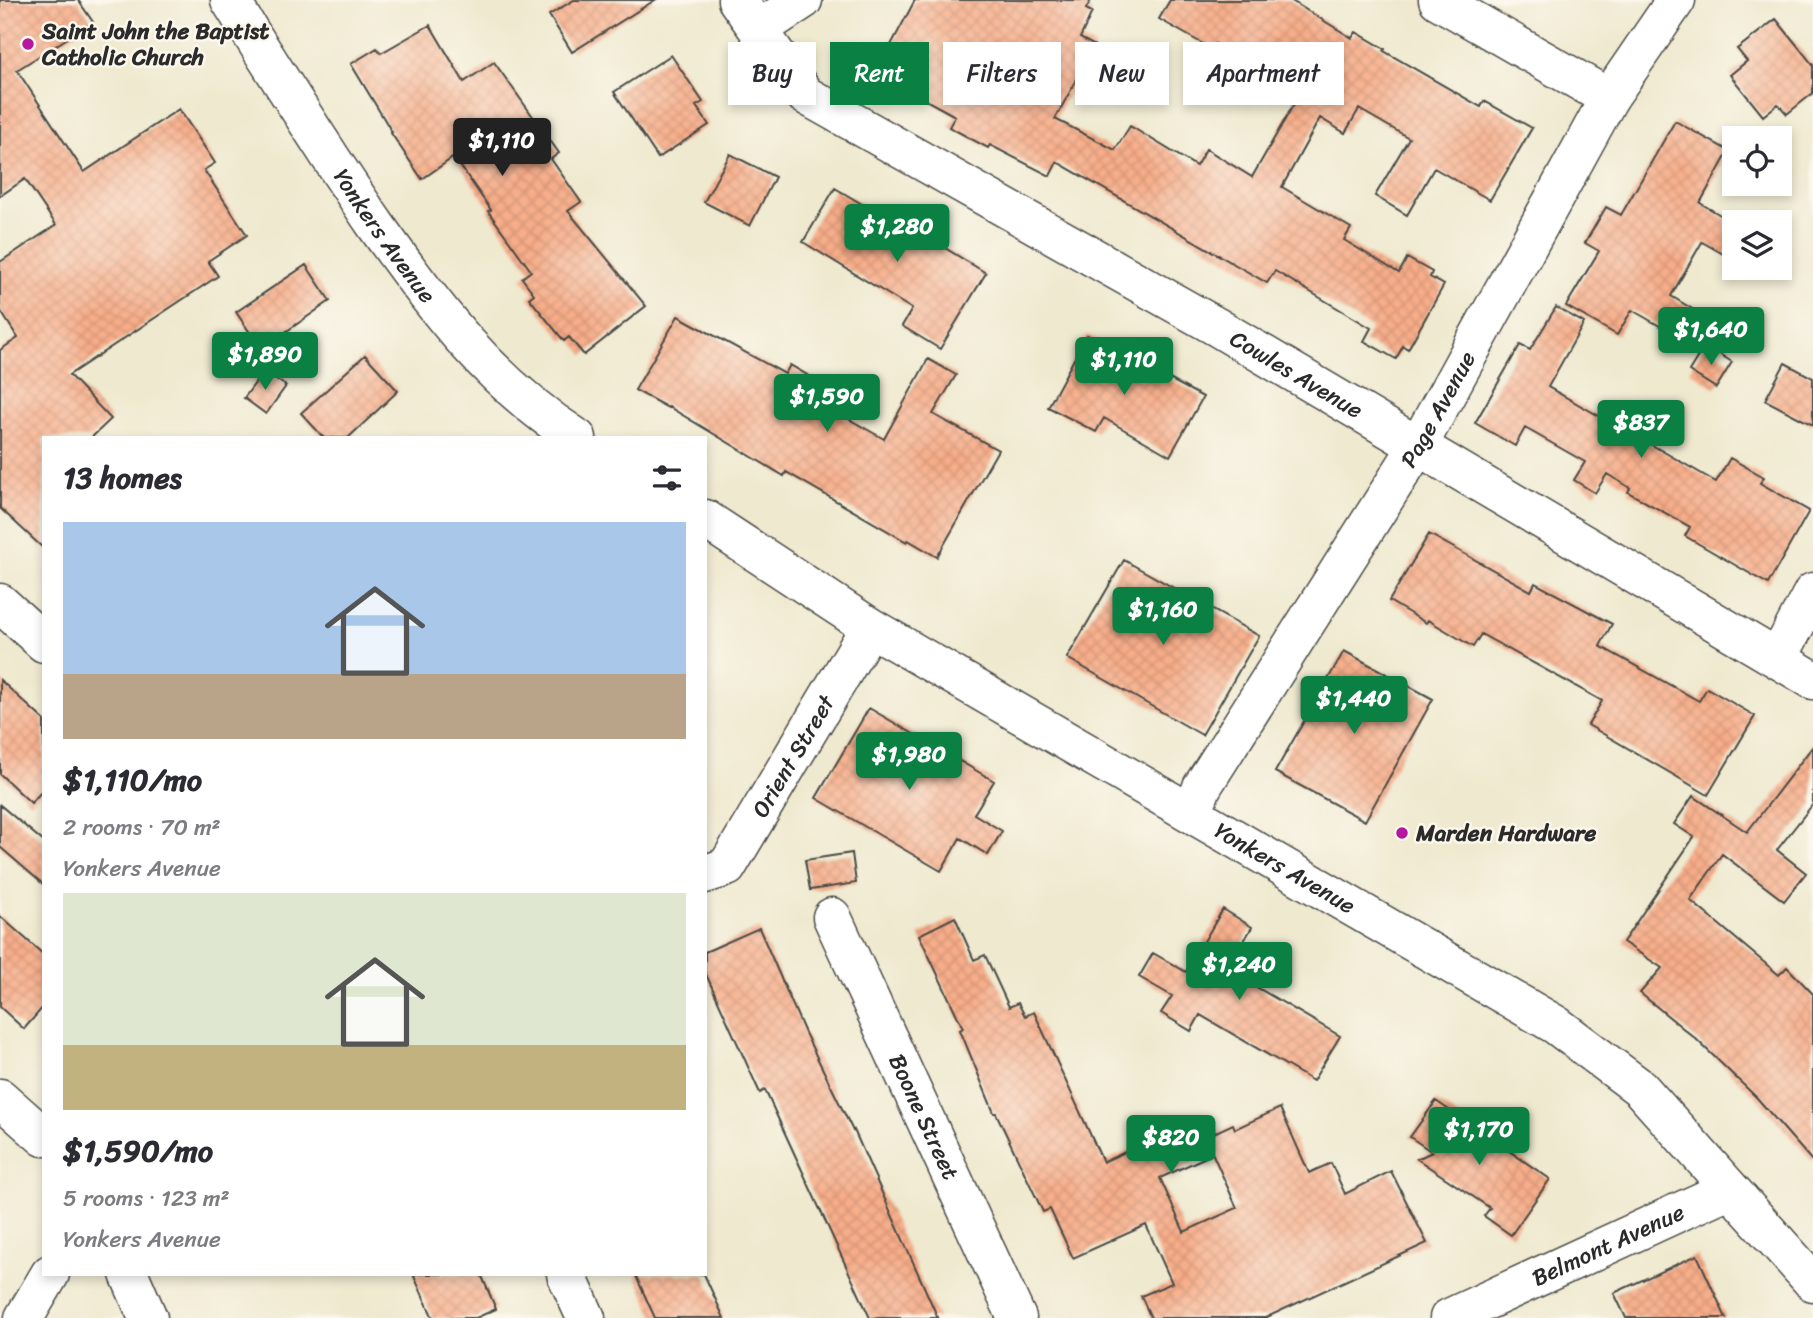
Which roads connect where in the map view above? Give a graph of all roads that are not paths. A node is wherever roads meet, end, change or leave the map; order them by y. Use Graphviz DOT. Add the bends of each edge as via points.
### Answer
graph roads {
  1 [pos="230,0"];
  2 [pos="803,0"];
  3 [pos="1438,0"];
  4 [pos="1676,0"];
  5 [pos="748,15"];
  6 [pos="1609,98"];
  7 [pos="574,436"];
  8 [pos="1418,446"];
  9 [pos="707,520"];
  10 [pos="1813,592"];
  11 [pos="0,603"];
  12 [pos="870,627"];
  13 [pos="42,641"];
  14 [pos="1778,658"];
  15 [pos="1813,680"];
  16 [pos="1193,812"];
  17 [pos="707,873"];
  18 [pos="832,918"];
  19 [pos="0,1098"];
  20 [pos="42,1135"];
  21 [pos="1729,1189"];
  22 [pos="49,1276"];
  23 [pos="130,1276"];
  24 [pos="567,1276"];
  25 [pos="1813,1282"];
  26 [pos="24,1318"];
  27 [pos="148,1318"];
  28 [pos="586,1318"];
  29 [pos="1017,1318"];
  30 [pos="1449,1318"];
  1 -- 7 [label="street, Yonkers Avenue" via="426,297 488,368"];
  2 -- 5 [label="street"];
  3 -- 6 [label="street"];
  4 -- 6 [label="street, Page Avenue"];
  5 -- 8 [label="street, Cowles Avenue" via="805,95"];
  6 -- 8 [label="street, Page Avenue"];
  8 -- 14 [label="street, Cowles Avenue"];
  8 -- 16 [label="street, Page Avenue" via="1202,787"];
  9 -- 12 [label="street, Yonkers Avenue"];
  10 -- 14 [label="street"];
  11 -- 13 [label="street"];
  12 -- 16 [label="street, Yonkers Avenue"];
  12 -- 17 [label="street, Orient Street" via="727,867"];
  14 -- 15 [label="street, Cowles Avenue"];
  16 -- 21 [label="street, Yonkers Avenue" via="1556,1025 1640,1087"];
  18 -- 29 [label="street, Boone Street"];
  19 -- 20 [label="street"];
  21 -- 25 [label="street, Yonkers Avenue"];
  21 -- 30 [label="street, Belmont Avenue"];
  22 -- 26 [label="street"];
  23 -- 27 [label="street"];
  24 -- 28 [label="street"];
}
